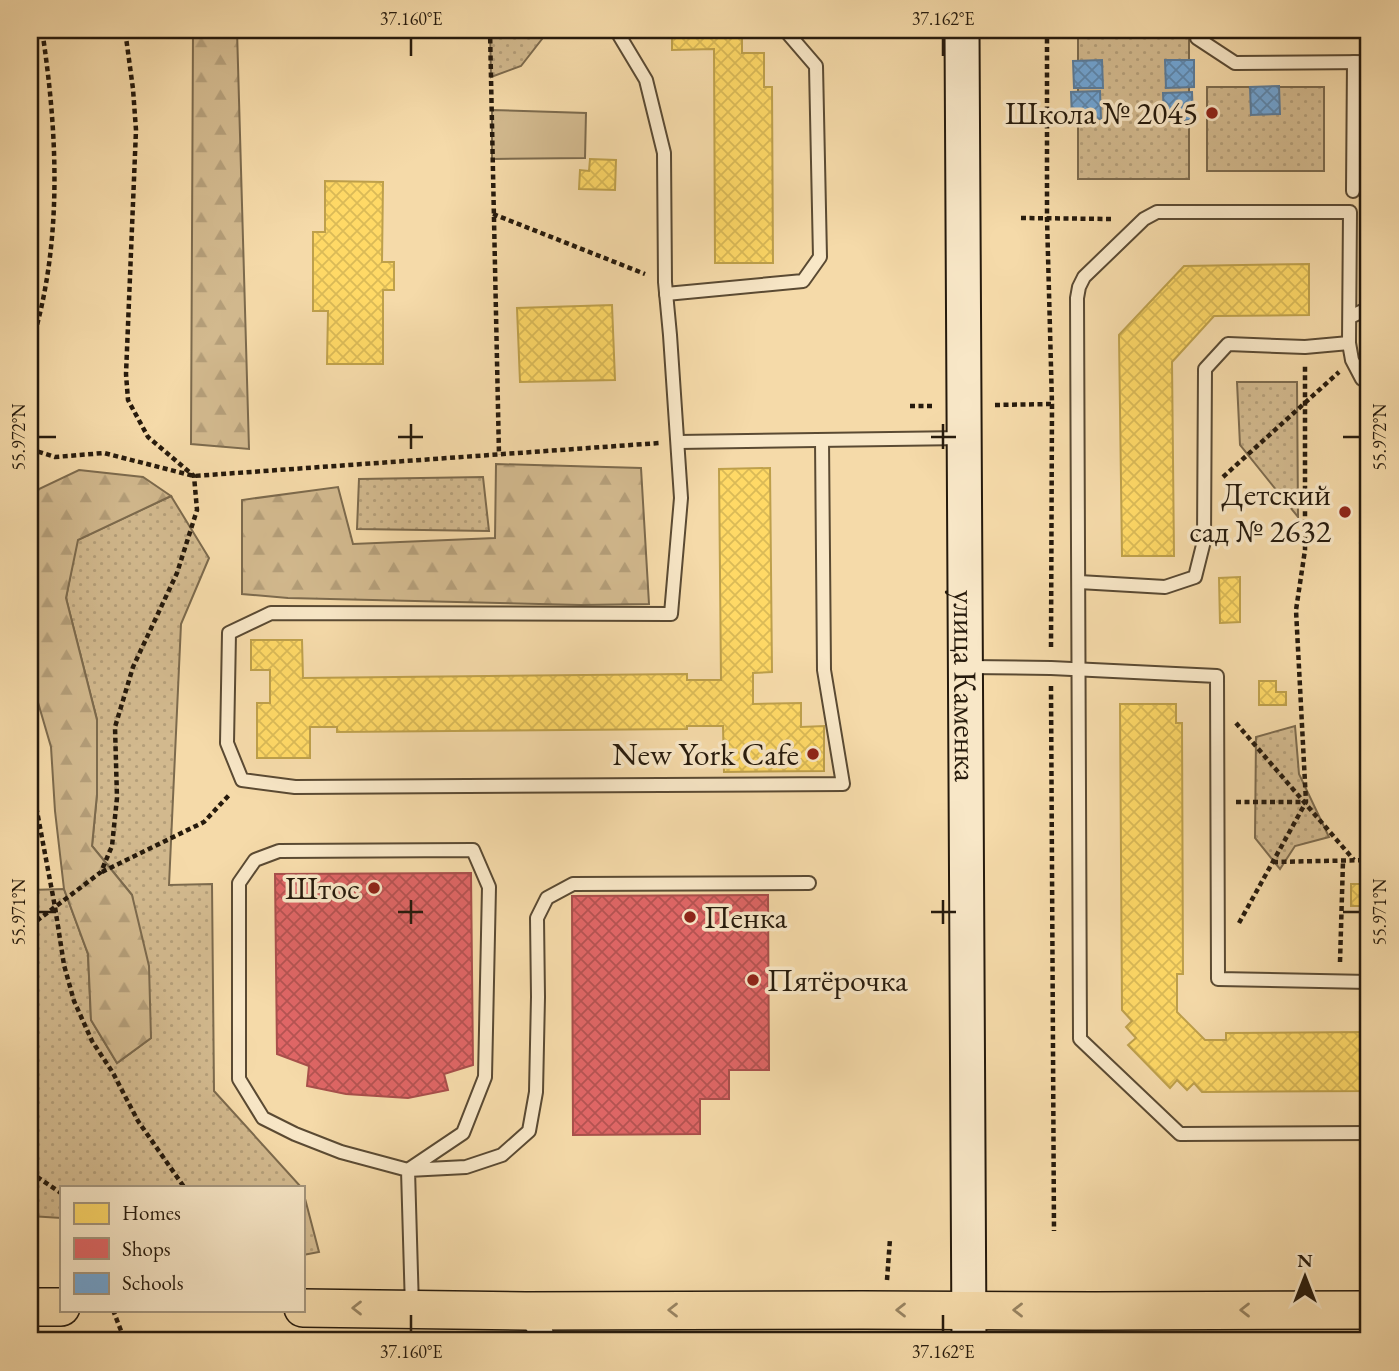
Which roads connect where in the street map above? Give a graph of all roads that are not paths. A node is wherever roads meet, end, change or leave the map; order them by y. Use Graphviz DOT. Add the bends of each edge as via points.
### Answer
graph roads {
  1 [pos="616,30"];
  2 [pos="785,30"];
  3 [pos="962,30"];
  4 [pos="1198,30"];
  5 [pos="1354,62"];
  6 [pos="1369,62"];
  7 [pos="1353,191"];
  8 [pos="666,288"];
  9 [pos="1369,308"];
  10 [pos="1350,317"];
  11 [pos="1349,344"];
  12 [pos="1362,379"];
  13 [pos="964,438"];
  14 [pos="822,440"];
  15 [pos="678,442"];
  16 [pos="1079,582"];
  17 [pos="965,667"];
  18 [pos="1079,669"];
  19 [pos="809,883"];
  20 [pos="1369,982"];
  21 [pos="1369,1133"];
  22 [pos="408,1170"];
  23 [pos="30,1307"];
  24 [pos="60,1307"];
  25 [pos="304,1308"];
  26 [pos="412,1308"];
  27 [pos="1369,1310"];
  28 [pos="534,1326"];
  29 [pos="969,1326"];
  1 -- 8 [label="lane" via="646,80 664,153"];
  2 -- 8 [label="lane" via="816,65 820,257 803,281"];
  3 -- 13 [label="main road, улица Каменка"];
  4 -- 5 [label="lane" via="1197,38 1235,63"];
  5 -- 6 [label="lane"];
  5 -- 7 [label="lane"];
  8 -- 15 [label="lane"];
  9 -- 10 [label="lane"];
  10 -- 11 [label="lane"];
  10 -- 16 [label="lane" via="1350,212 1157,212 1084,277 1077,298"];
  11 -- 12 [label="lane"];
  11 -- 16 [label="lane" via="1228,344 1205,369 1203,541 1195,577 1165,587"];
  13 -- 14 [label="lane"];
  13 -- 17 [label="main road, улица Каменка"];
  14 -- 15 [label="lane"];
  14 -- 15 [label="lane" via="824,670 843,784 295,787 242,780 227,743 229,633 271,613 671,614 681,498"];
  16 -- 18 [label="lane"];
  17 -- 18 [label="lane"];
  17 -- 29 [label="main road, улица Каменка"];
  18 -- 20 [label="lane" via="1217,676 1219,979"];
  18 -- 21 [label="lane" via="1080,1039 1180,1134"];
  19 -- 22 [label="lane" via="573,884 547,898 537,918 536,1092 529,1131 502,1155 466,1167"];
  22 -- 22 [label="lane" via="463,1133 485,1077 489,887 473,850 279,851 255,860 239,883 239,1079 263,1118 341,1152"];
  22 -- 26 [label="lane"];
  23 -- 24 [label="main road"];
  26 -- 25 [label="main road, one-way"];
  26 -- 28 [label="main road"];
  27 -- 29 [label="main road, one-way"];
  29 -- 28 [label="main road, one-way"];
}
